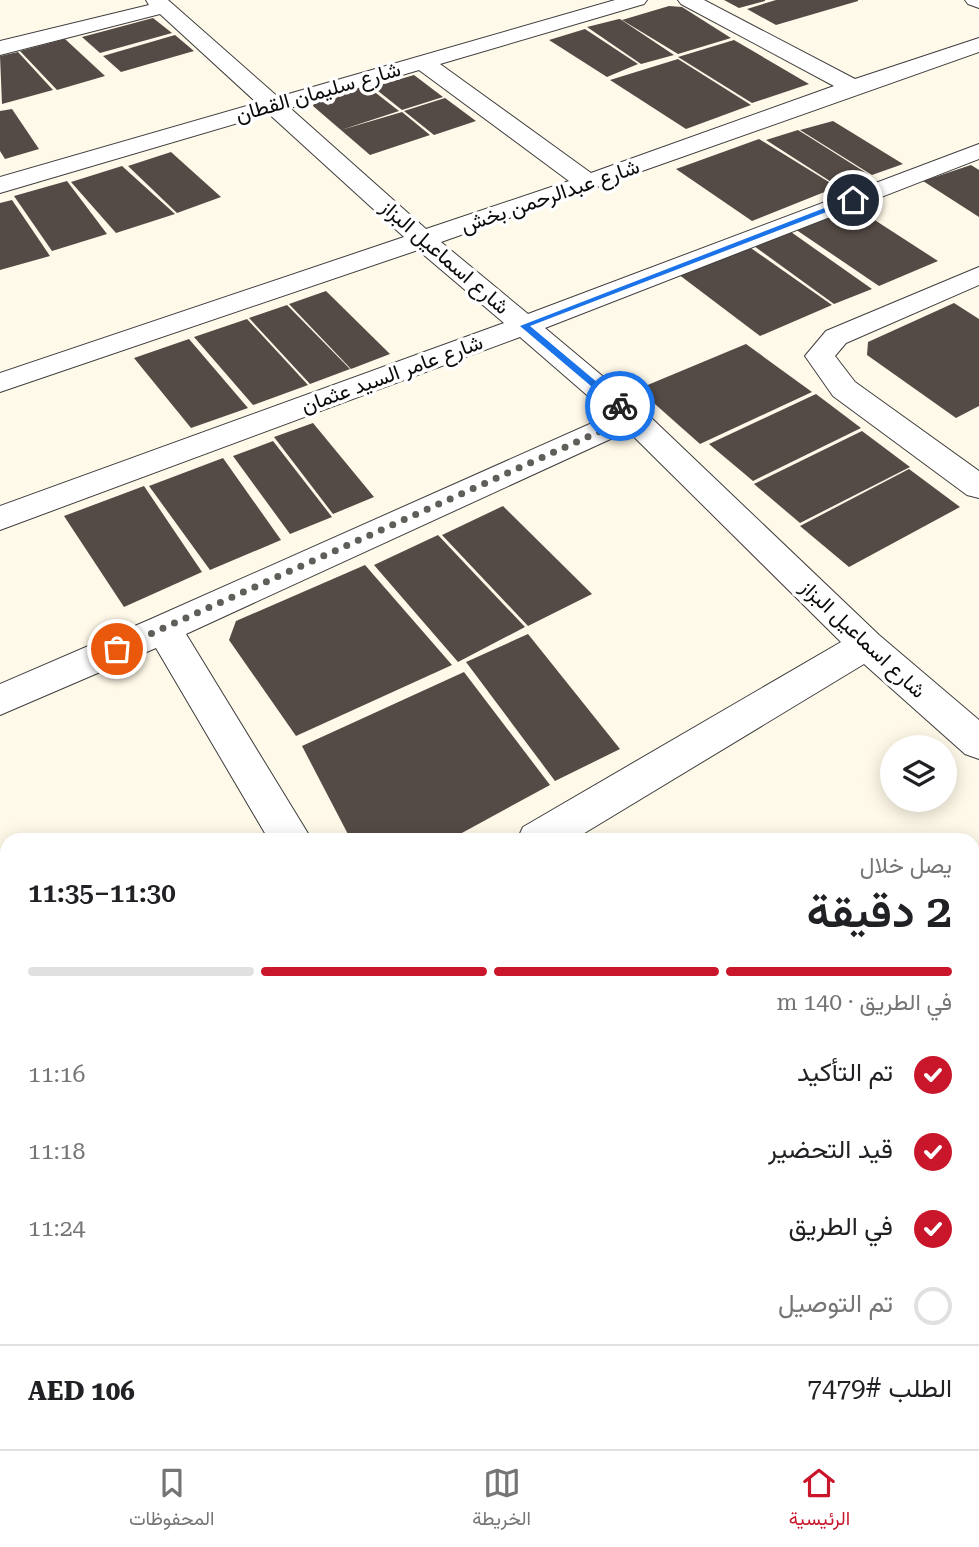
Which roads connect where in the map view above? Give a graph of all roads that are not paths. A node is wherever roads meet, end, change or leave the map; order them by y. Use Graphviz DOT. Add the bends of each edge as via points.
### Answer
graph roads {
  1 [pos="637,0"];
  2 [pos="688,0"];
  3 [pos="160,4"];
  4 [pos="979,45"];
  5 [pos="0,48"];
  6 [pos="422,62"];
  7 [pos="853,87"];
  8 [pos="271,105"];
  9 [pos="979,151"];
  10 [pos="588,183"];
  11 [pos="0,185"];
  12 [pos="423,240"];
  13 [pos="979,275"];
  14 [pos="524,326"];
  15 [pos="0,383"];
  16 [pos="632,417"];
  17 [pos="979,487"];
  18 [pos="0,518"];
  19 [pos="164,629"];
  20 [pos="866,645"];
  21 [pos="0,700"];
  22 [pos="979,743"];
  23 [pos="286,833"];
  24 [pos="550,833"];
  1 -- 6 [label="street, شارع سليمان القطان"];
  2 -- 7 [label="street"];
  3 -- 5 [label="street"];
  3 -- 8 [label="street, شارع اسماعيل البزاز"];
  4 -- 7 [label="street, شارع عبدالرحمن بخش"];
  6 -- 8 [label="street, شارع سليمان القطان"];
  6 -- 10 [label="street"];
  7 -- 10 [label="street, شارع عبدالرحمن بخش"];
  8 -- 11 [label="street, شارع سليمان القطان"];
  8 -- 12 [label="street, شارع اسماعيل البزاز"];
  9 -- 14 [label="street, شارع عامر السيد عثمان"];
  10 -- 12 [label="street, شارع عبدالرحمن بخش"];
  12 -- 14 [label="street, شارع اسماعيل البزاز"];
  12 -- 15 [label="street, شارع عبدالرحمن بخش"];
  13 -- 17 [label="street" via="836,337 820,356 844,389"];
  14 -- 16 [label="street, شارع اسماعيل البزاز"];
  14 -- 18 [label="street, شارع عامر السيد عثمان"];
  16 -- 19 [label="street"];
  16 -- 20 [label="street, شارع اسماعيل البزاز"];
  19 -- 21 [label="street"];
  19 -- 23 [label="street"];
  20 -- 22 [label="street, شارع اسماعيل البزاز"];
  20 -- 24 [label="street"];
}
